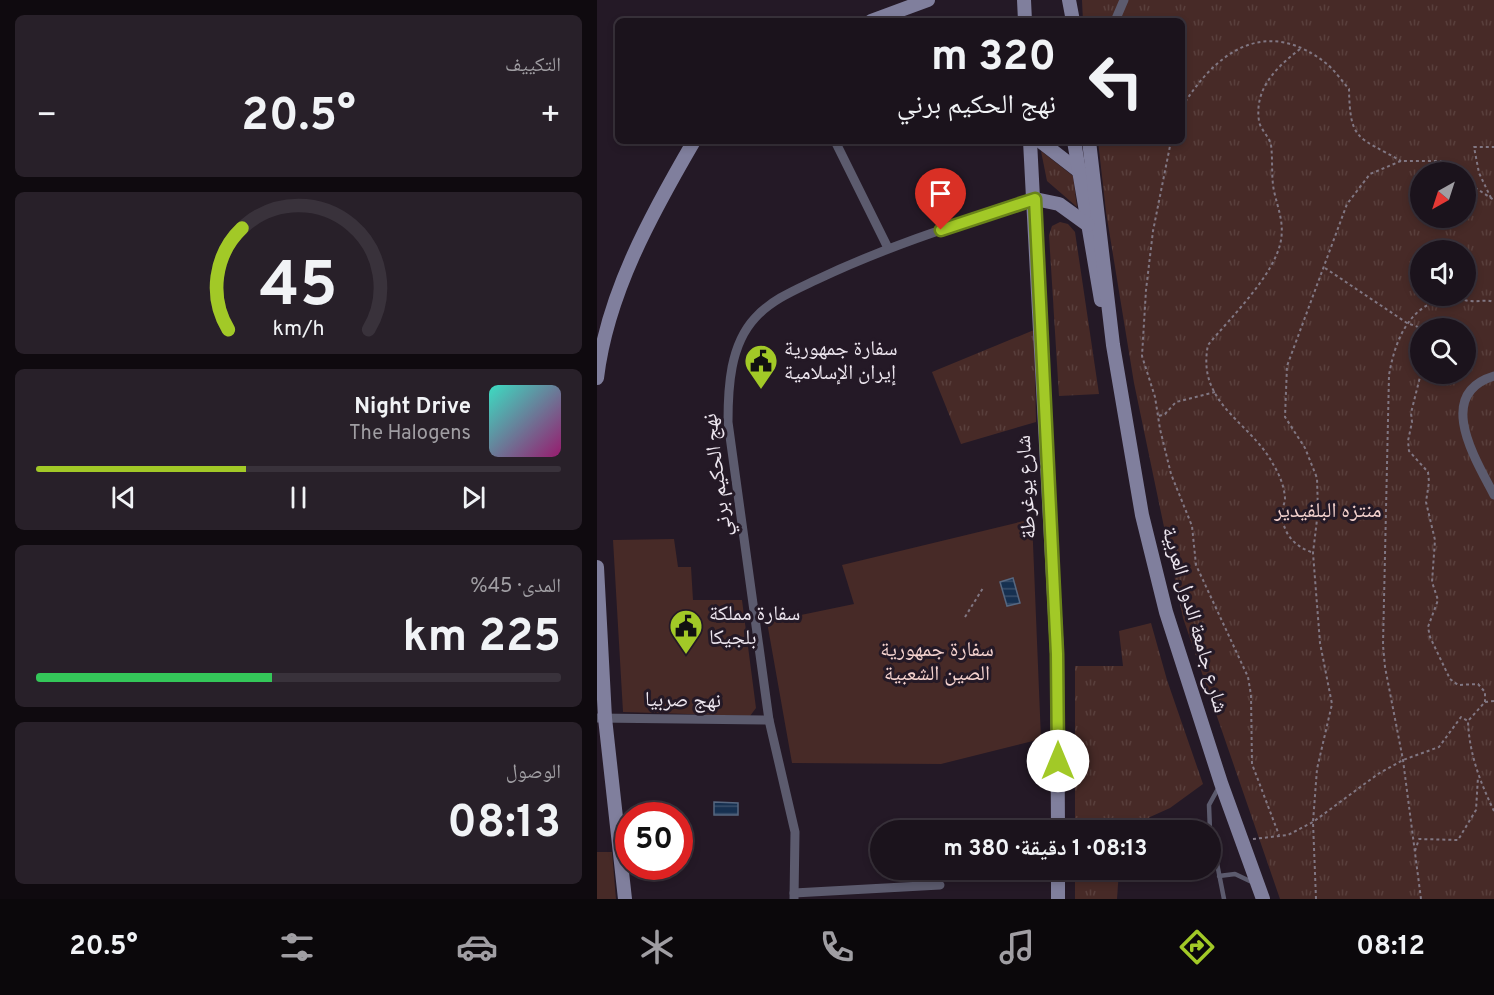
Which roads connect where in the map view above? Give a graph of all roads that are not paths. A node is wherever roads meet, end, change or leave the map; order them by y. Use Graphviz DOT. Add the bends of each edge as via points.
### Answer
graph roads {
  1 [pos="928,0"];
  2 [pos="1024,0"];
  3 [pos="1067,0"];
  4 [pos="1124,0"];
  5 [pos="879,18"];
  6 [pos="1025,18"];
  7 [pos="1066,18"];
  8 [pos="1072,18"];
  9 [pos="1116,18"];
  10 [pos="692,144"];
  11 [pos="836,144"];
  12 [pos="1030,144"];
  13 [pos="1044,144"];
  14 [pos="1074,144"];
  15 [pos="1089,144"];
  16 [pos="1077,170"];
  17 [pos="1094,186"];
  18 [pos="1035,199"];
  19 [pos="1086,224"];
  20 [pos="1099,235"];
  21 [pos="888,248"];
  22 [pos="1113,345"];
  23 [pos="1494,376"];
  24 [pos="597,378"];
  25 [pos="1494,495"];
  26 [pos="597,567"];
  27 [pos="601,718"];
  28 [pos="769,720"];
  29 [pos="1221,783"];
  30 [pos="1058,820"];
  31 [pos="1210,820"];
  32 [pos="1221,876"];
  33 [pos="1058,880"];
  34 [pos="1220,880"];
  35 [pos="1257,884"];
  36 [pos="940,885"];
  37 [pos="794,896"];
  38 [pos="625,899"];
  39 [pos="1058,899"];
  40 [pos="1224,899"];
  41 [pos="1263,899"];
  1 -- 5 [label="street"];
  2 -- 6 [label="street"];
  3 -- 7 [label="street"];
  3 -- 8 [label="street"];
  4 -- 9 [label="street"];
  10 -- 24 [label="street" via="637,248 607,324"];
  11 -- 21 [label="street"];
  12 -- 18 [label="street, شارع يوغرطة"];
  13 -- 16 [label="street"];
  14 -- 16 [label="street, شارع جامعة الدول العربية"];
  15 -- 17 [label="street, شارع جامعة الدول العربية"];
  16 -- 17 [label="street"];
  16 -- 19 [label="street, شارع جامعة الدول العربية"];
  17 -- 20 [label="street, شارع جامعة الدول العربية"];
  18 -- 19 [label="street" via="1059,204"];
  18 -- 21 [label="street, نهج الحكيم برني"];
  18 -- 30 [label="street, شارع يوغرطة" via="1057,654"];
  19 -- 20 [label="street"];
  19 -- 22 [label="street, شارع جامعة الدول العربية"];
  20 -- 22 [label="street, شارع جامعة الدول العربية"];
  21 -- 28 [label="street, نهج الحكيم برني" via="772,302 754,318 743,337 731,374 728,422"];
  22 -- 29 [label="street, شارع جامعة الدول العربية" via="1141,515 1166,612"];
  23 -- 25 [label="street" via="1472,388 1462,420"];
  26 -- 27 [label="street"];
  27 -- 28 [label="street, نهج صربيا"];
  27 -- 38 [label="street"];
  28 -- 37 [label="street, نهج الحكيم برني" via="795,832"];
  29 -- 31 [label="lane" via="1209,805"];
  29 -- 35 [label="street, شارع جامعة الدول العربية"];
  32 -- 35 [label="lane" via="1235,874"];
  33 -- 39 [label="street"];
  34 -- 40 [label="lane"];
  35 -- 41 [label="street, شارع جامعة الدول العربية"];
  36 -- 37 [label="street"];
}
